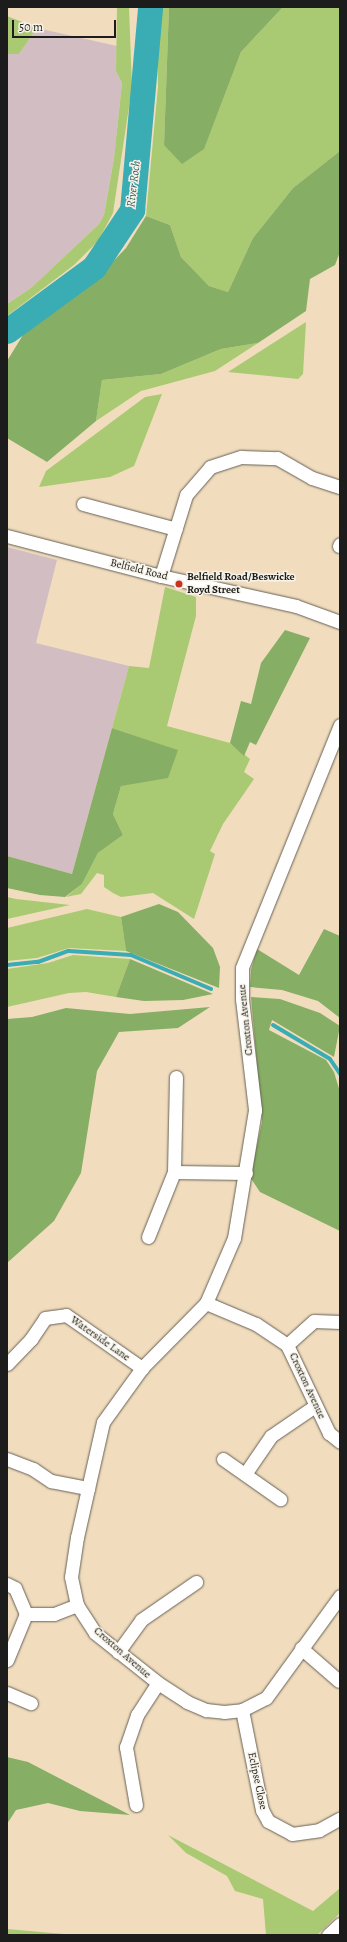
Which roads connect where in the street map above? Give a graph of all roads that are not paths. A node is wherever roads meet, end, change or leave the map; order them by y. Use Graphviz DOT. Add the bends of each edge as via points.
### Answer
graph roads {
  1 [pos="340,487"];
  2 [pos="83,504"];
  3 [pos="176,529"];
  4 [pos="7,536"];
  5 [pos="161,576"];
  6 [pos="340,622"];
  7 [pos="340,725"];
  8 [pos="176,1076"];
  9 [pos="174,1172"];
  10 [pos="246,1173"];
  11 [pos="148,1237"];
  12 [pos="206,1303"];
  13 [pos="340,1322"];
  14 [pos="287,1345"];
  15 [pos="7,1364"];
  16 [pos="142,1368"];
  17 [pos="315,1406"];
  18 [pos="340,1442"];
  19 [pos="7,1459"];
  20 [pos="223,1459"];
  21 [pos="246,1474"];
  22 [pos="88,1488"];
  23 [pos="280,1499"];
  24 [pos="196,1582"];
  25 [pos="7,1584"];
  26 [pos="340,1596"];
  27 [pos="77,1605"];
  28 [pos="26,1614"];
  29 [pos="302,1648"];
  30 [pos="118,1652"];
  31 [pos="7,1660"];
  32 [pos="338,1681"];
  33 [pos="158,1683"];
  34 [pos="7,1693"];
  35 [pos="30,1703"];
  36 [pos="242,1710"];
  37 [pos="136,1805"];
  38 [pos="339,1819"];
  39 [pos="340,1924"];
  40 [pos="328,1935"];
  1 -- 3 [label="street" via="312,478 277,458 241,457 210,467 186,495"];
  2 -- 3 [label="street"];
  3 -- 5 [label="street"];
  4 -- 5 [label="street, Belfield Road"];
  5 -- 6 [label="street, Belfield Road" via="296,606"];
  7 -- 10 [label="street, Croxton Avenue" via="242,968 242,999 255,1110"];
  8 -- 9 [label="street"];
  9 -- 10 [label="street"];
  9 -- 11 [label="street"];
  10 -- 12 [label="street, Croxton Avenue" via="234,1238"];
  12 -- 14 [label="street, Croxton Avenue" via="256,1324"];
  12 -- 16 [label="street, Croxton Avenue"];
  13 -- 14 [label="street" via="314,1321"];
  14 -- 17 [label="street, Croxton Avenue"];
  15 -- 16 [label="street, Waterside Lane" via="31,1339 46,1318 66,1315"];
  16 -- 22 [label="street, Croxton Avenue" via="103,1422"];
  17 -- 18 [label="street, Croxton Avenue" via="329,1434"];
  17 -- 21 [label="street" via="271,1436"];
  19 -- 22 [label="street" via="33,1469 51,1481"];
  20 -- 21 [label="street"];
  21 -- 23 [label="street"];
  22 -- 27 [label="street, Croxton Avenue" via="72,1560 71,1577"];
  24 -- 30 [label="street" via="141,1620"];
  25 -- 28 [label="street" via="15,1588"];
  26 -- 29 [label="street, Croxton Avenue"];
  27 -- 28 [label="street" via="54,1614"];
  27 -- 30 [label="street, Croxton Avenue" via="95,1632"];
  28 -- 31 [label="street"];
  29 -- 32 [label="street"];
  29 -- 36 [label="street, Croxton Avenue" via="266,1698"];
  30 -- 33 [label="street, Croxton Avenue"];
  33 -- 36 [label="street, Croxton Avenue" via="187,1702 206,1710"];
  33 -- 37 [label="street" via="137,1715 126,1747"];
  34 -- 35 [label="street"];
  36 -- 38 [label="street, Eclipse Close" via="262,1810 268,1821 292,1834 320,1830"];
  39 -- 40 [label="street"];
}
